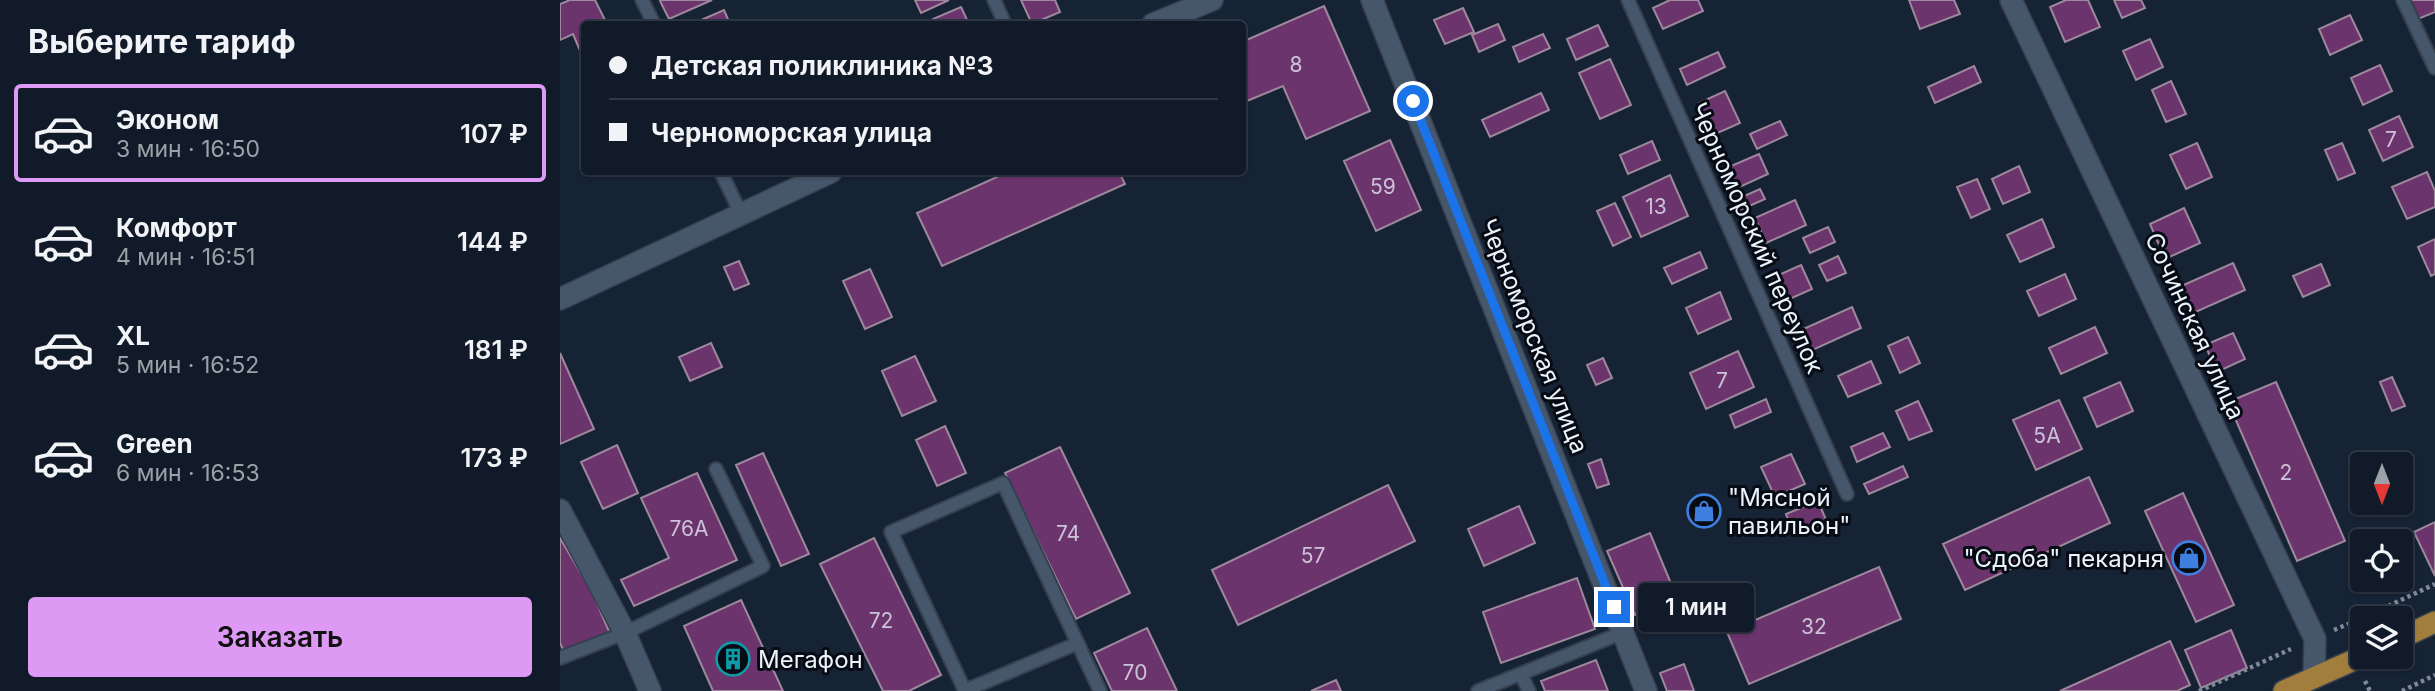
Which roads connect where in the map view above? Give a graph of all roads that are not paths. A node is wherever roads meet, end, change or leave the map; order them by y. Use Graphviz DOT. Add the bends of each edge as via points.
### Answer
graph roads {
  1 [pos="642,0"];
  2 [pos="994,0"];
  3 [pos="1212,0"];
  4 [pos="1372,0"];
  5 [pos="1628,0"];
  6 [pos="2011,0"];
  7 [pos="2403,0"];
  8 [pos="652,21"];
  9 [pos="1004,21"];
  10 [pos="1160,21"];
  11 [pos="2435,68"];
  12 [pos="722,175"];
  13 [pos="825,175"];
  14 [pos="741,214"];
  15 [pos="560,299"];
  16 [pos="716,470"];
  17 [pos="1847,494"];
  18 [pos="560,510"];
  19 [pos="2435,622"];
  20 [pos="1624,632"];
  21 [pos="2413,632"];
  22 [pos="625,633"];
  23 [pos="1078,643"];
  24 [pos="560,659"];
  25 [pos="2350,661"];
  26 [pos="1521,674"];
  27 [pos="2314,677"];
  28 [pos="650,691"];
  29 [pos="964,691"];
  30 [pos="1100,691"];
  31 [pos="1478,691"];
  32 [pos="1529,691"];
  33 [pos="1646,691"];
  34 [pos="2284,691"];
  1 -- 8 [label="lane"];
  2 -- 9 [label="lane"];
  3 -- 10 [label="street"];
  4 -- 20 [label="street, Черноморская улица"];
  5 -- 17 [label="lane, Черноморский переулок"];
  6 -- 27 [label="street, Сочинская улица" via="2315,639"];
  7 -- 11 [label="lane"];
  12 -- 14 [label="lane"];
  13 -- 14 [label="street"];
  14 -- 15 [label="street"];
  16 -- 22 [label="lane" via="762,566"];
  18 -- 22 [label="street"];
  19 -- 21 [label="main road"];
  20 -- 26 [label="lane"];
  20 -- 33 [label="street, Черноморская улица"];
  22 -- 24 [label="lane"];
  22 -- 28 [label="street"];
  23 -- 29 [label="lane"];
  23 -- 29 [label="lane" via="1003,483 891,533"];
  23 -- 30 [label="lane"];
  25 -- 27 [label="main road"];
  26 -- 31 [label="lane"];
  26 -- 32 [label="lane"];
  27 -- 34 [label="main road"];
}
